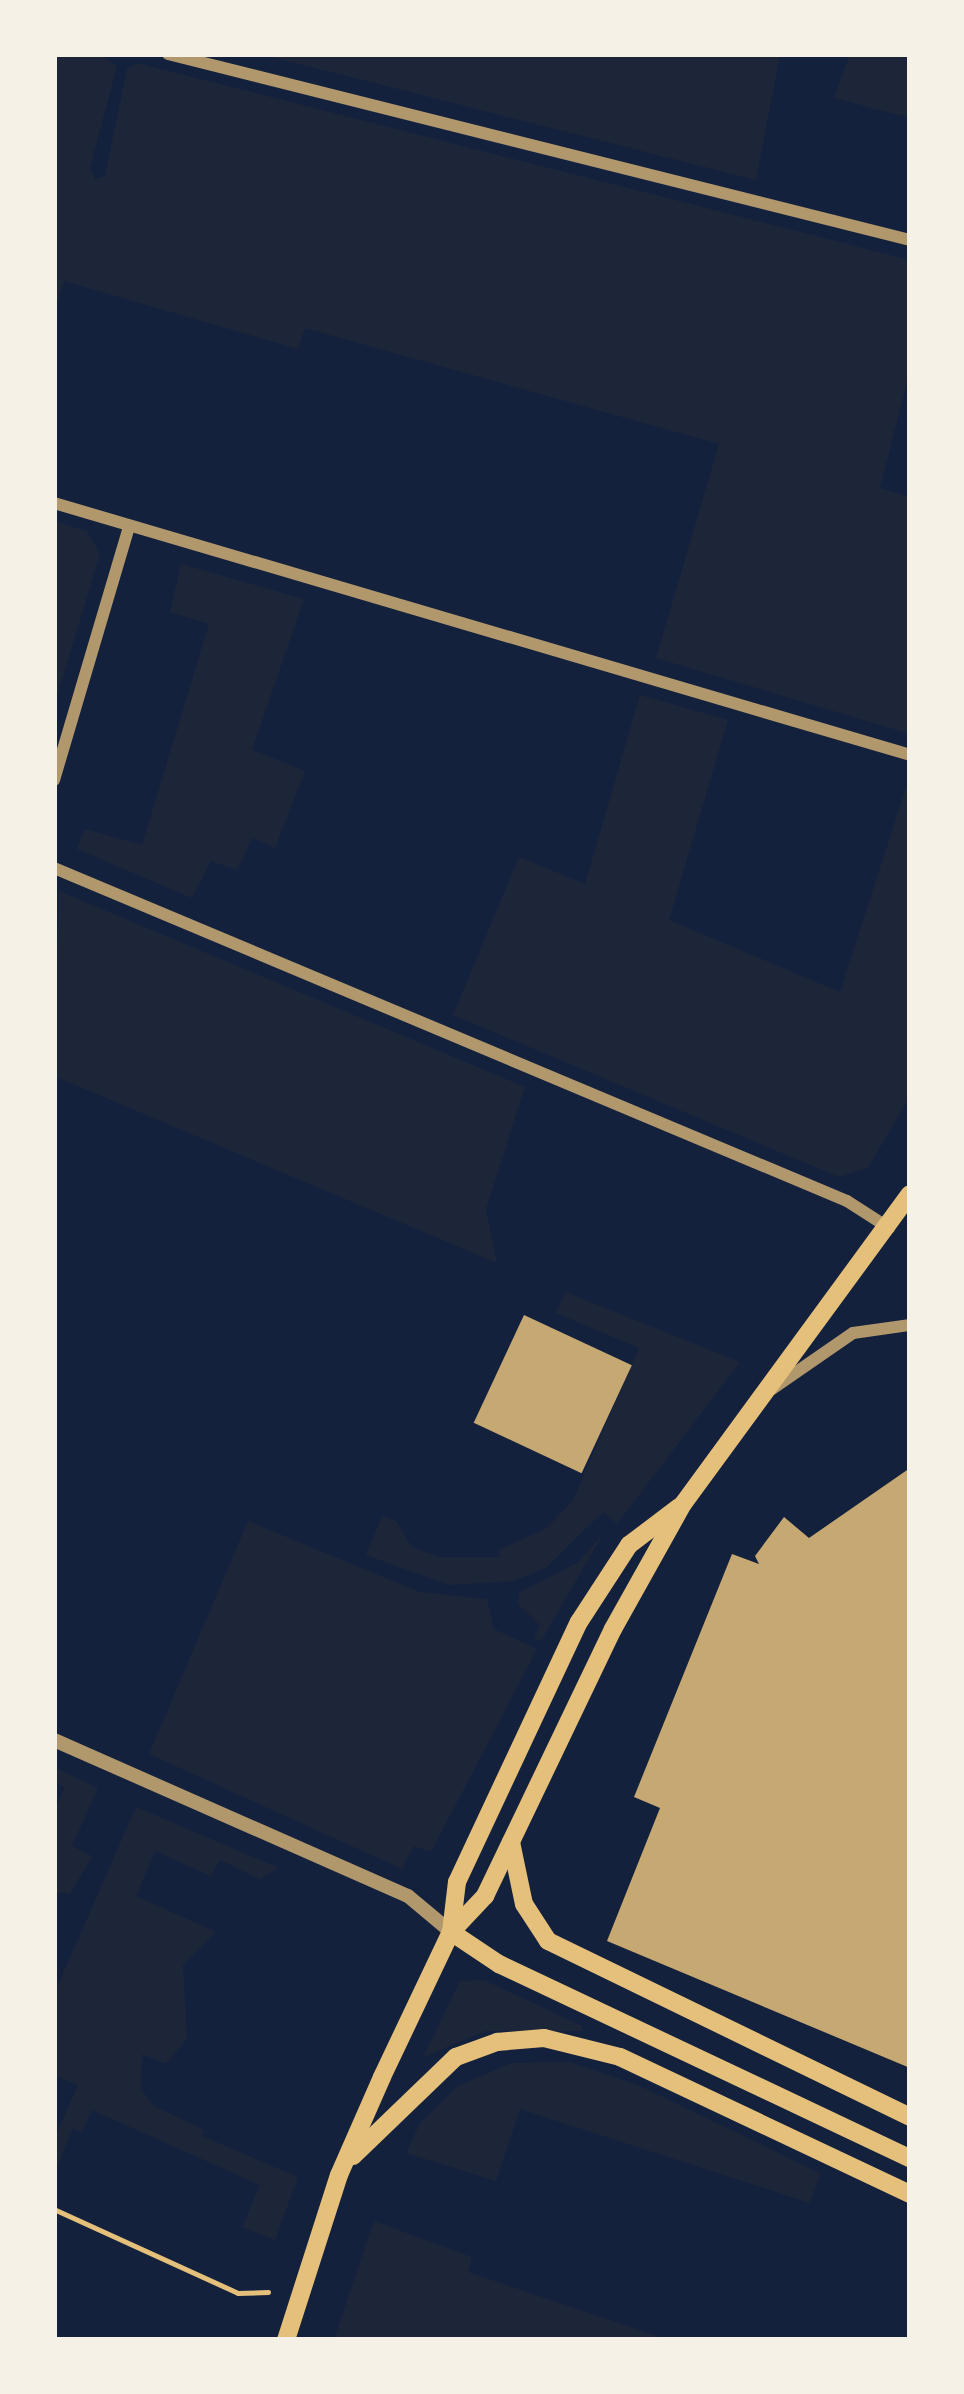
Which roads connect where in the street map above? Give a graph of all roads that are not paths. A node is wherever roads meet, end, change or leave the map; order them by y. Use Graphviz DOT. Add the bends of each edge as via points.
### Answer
graph roads {
  1 [pos="168,54"];
  2 [pos="910,240"];
  3 [pos="54,503"];
  4 [pos="129,527"];
  5 [pos="910,755"];
  6 [pos="54,780"];
  7 [pos="54,868"];
  8 [pos="910,1195"];
  9 [pos="889,1228"];
  10 [pos="910,1325"];
  11 [pos="771,1390"];
  12 [pos="683,1504"];
  13 [pos="54,1740"];
  14 [pos="511,1840"];
  15 [pos="451,1932"];
  16 [pos="910,2117"];
  17 [pos="910,2158"];
  18 [pos="342,2168"];
  19 [pos="910,2194"];
  20 [pos="286,2340"];
  1 -- 2 [label="street"];
  3 -- 4 [label="street"];
  4 -- 5 [label="street"];
  4 -- 6 [label="street"];
  7 -- 9 [label="street" via="847,1202"];
  8 -- 9 [label="main road"];
  9 -- 11 [label="main road"];
  10 -- 11 [label="street" via="853,1333"];
  11 -- 12 [label="main road"];
  12 -- 14 [label="main road"];
  12 -- 15 [label="main road" via="629,1545 579,1622 457,1882"];
  13 -- 15 [label="street" via="408,1896"];
  14 -- 15 [label="main road" via="484,1896"];
  14 -- 16 [label="main road" via="524,1904 548,1941"];
  15 -- 17 [label="main road" via="499,1964"];
  15 -- 18 [label="main road"];
  18 -- 19 [label="main road" via="417,2087 476,2048 544,2038 598,2049"];
  18 -- 20 [label="main road"];
}
